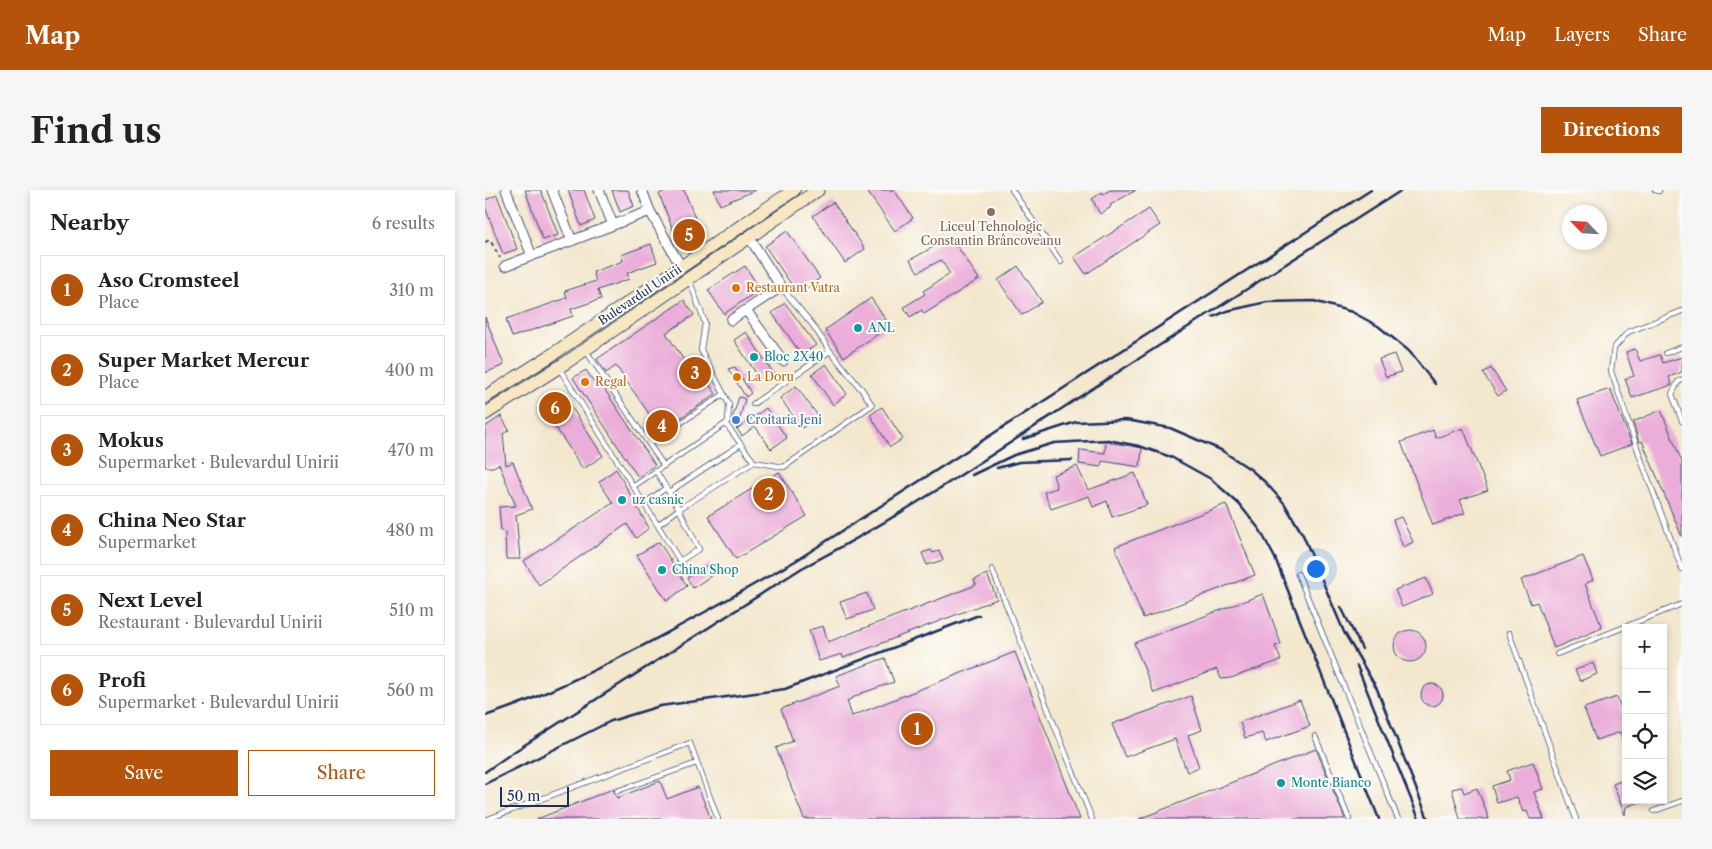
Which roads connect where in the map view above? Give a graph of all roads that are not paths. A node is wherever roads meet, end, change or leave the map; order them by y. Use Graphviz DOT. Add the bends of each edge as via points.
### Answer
graph roads {
  1 [pos="506,190"];
  2 [pos="552,190"];
  3 [pos="599,190"];
  4 [pos="642,190"];
  5 [pos="794,190"];
  6 [pos="818,190"];
  7 [pos="1012,190"];
  8 [pos="650,211"];
  9 [pos="613,225"];
  10 [pos="742,225"];
  11 [pos="749,237"];
  12 [pos="572,241"];
  13 [pos="532,256"];
  14 [pos="1061,262"];
  15 [pos="505,266"];
  16 [pos="681,266"];
  17 [pos="689,278"];
  18 [pos="781,288"];
  19 [pos="746,310"];
  20 [pos="1682,311"];
  21 [pos="731,320"];
  22 [pos="1682,347"];
  23 [pos="585,350"];
  24 [pos="830,351"];
  25 [pos="1666,353"];
  26 [pos="550,356"];
  27 [pos="783,361"];
  28 [pos="559,368"];
  29 [pos="514,380"];
  30 [pos="1682,380"];
  31 [pos="861,388"];
  32 [pos="522,392"];
  33 [pos="724,394"];
  34 [pos="485,397"];
  35 [pos="866,399"];
  36 [pos="753,404"];
  37 [pos="485,414"];
  38 [pos="1682,421"];
  39 [pos="726,424"];
  40 [pos="649,444"];
  41 [pos="741,444"];
  42 [pos="754,462"];
  43 [pos="664,466"];
  44 [pos="656,471"];
  45 [pos="634,486"];
  46 [pos="667,490"];
  47 [pos="645,503"];
  48 [pos="679,508"];
  49 [pos="658,525"];
  50 [pos="993,569"];
  51 [pos="1682,569"];
  52 [pos="1298,574"];
  53 [pos="1682,604"];
  54 [pos="1509,633"];
  55 [pos="1557,654"];
  56 [pos="1315,736"];
  57 [pos="697,762"];
  58 [pos="617,791"];
  59 [pos="1682,801"];
  60 [pos="1654,811"];
  61 [pos="488,819"];
  62 [pos="718,819"];
  63 [pos="1093,819"];
  64 [pos="1349,819"];
  65 [pos="1398,819"];
  66 [pos="1576,819"];
  1 -- 13 [label="street"];
  2 -- 12 [label="street"];
  3 -- 9 [label="street"];
  4 -- 8 [label="street"];
  5 -- 10 [label="main road, Bulevardul Unirii"];
  6 -- 11 [label="main road, Bulevardul Unirii"];
  7 -- 14 [label="lane"];
  8 -- 9 [label="street"];
  8 -- 16 [label="street"];
  9 -- 12 [label="street"];
  10 -- 11 [label="main road"];
  10 -- 16 [label="main road, Bulevardul Unirii"];
  11 -- 17 [label="main road, Bulevardul Unirii"];
  11 -- 18 [label="street"];
  12 -- 13 [label="street"];
  13 -- 15 [label="street"];
  16 -- 17 [label="main road"];
  16 -- 26 [label="main road, Bulevardul Unirii"];
  17 -- 23 [label="main road, Bulevardul Unirii"];
  17 -- 33 [label="lane" via="705,323 701,350"];
  18 -- 19 [label="street"];
  18 -- 24 [label="lane"];
  19 -- 21 [label="street"];
  19 -- 27 [label="street"];
  20 -- 51 [label="lane" via="1627,332 1614,348 1611,371"];
  22 -- 25 [label="lane"];
  23 -- 28 [label="main road, Bulevardul Unirii"];
  23 -- 40 [label="lane"];
  24 -- 31 [label="lane"];
  24 -- 36 [label="lane"];
  26 -- 28 [label="main road"];
  26 -- 29 [label="main road, Bulevardul Unirii"];
  28 -- 32 [label="main road, Bulevardul Unirii"];
  28 -- 45 [label="lane"];
  29 -- 32 [label="main road"];
  29 -- 34 [label="main road, Bulevardul Unirii"];
  30 -- 38 [label="lane" via="1672,394"];
  31 -- 35 [label="lane"];
  31 -- 42 [label="lane" via="872,405 785,467"];
  32 -- 37 [label="main road, Bulevardul Unirii"];
  33 -- 39 [label="lane" via="729,404"];
  33 -- 40 [label="lane"];
  39 -- 41 [label="lane"];
  39 -- 43 [label="lane"];
  40 -- 43 [label="lane"];
  41 -- 42 [label="lane"];
  41 -- 46 [label="lane"];
  42 -- 48 [label="lane"];
  43 -- 44 [label="lane"];
  44 -- 45 [label="lane"];
  44 -- 46 [label="lane"];
  45 -- 47 [label="lane"];
  46 -- 47 [label="lane"];
  46 -- 48 [label="lane"];
  47 -- 49 [label="lane"];
  48 -- 49 [label="lane"];
  48 -- 49 [label="lane" via="699,549 680,561"];
  50 -- 63 [label="lane"];
  52 -- 65 [label="lane"];
  53 -- 55 [label="lane"];
  54 -- 66 [label="lane"];
  56 -- 64 [label="lane"];
  57 -- 58 [label="lane"];
  57 -- 61 [label="lane" via="690,743"];
  57 -- 62 [label="lane"];
  59 -- 60 [label="lane"];
}
